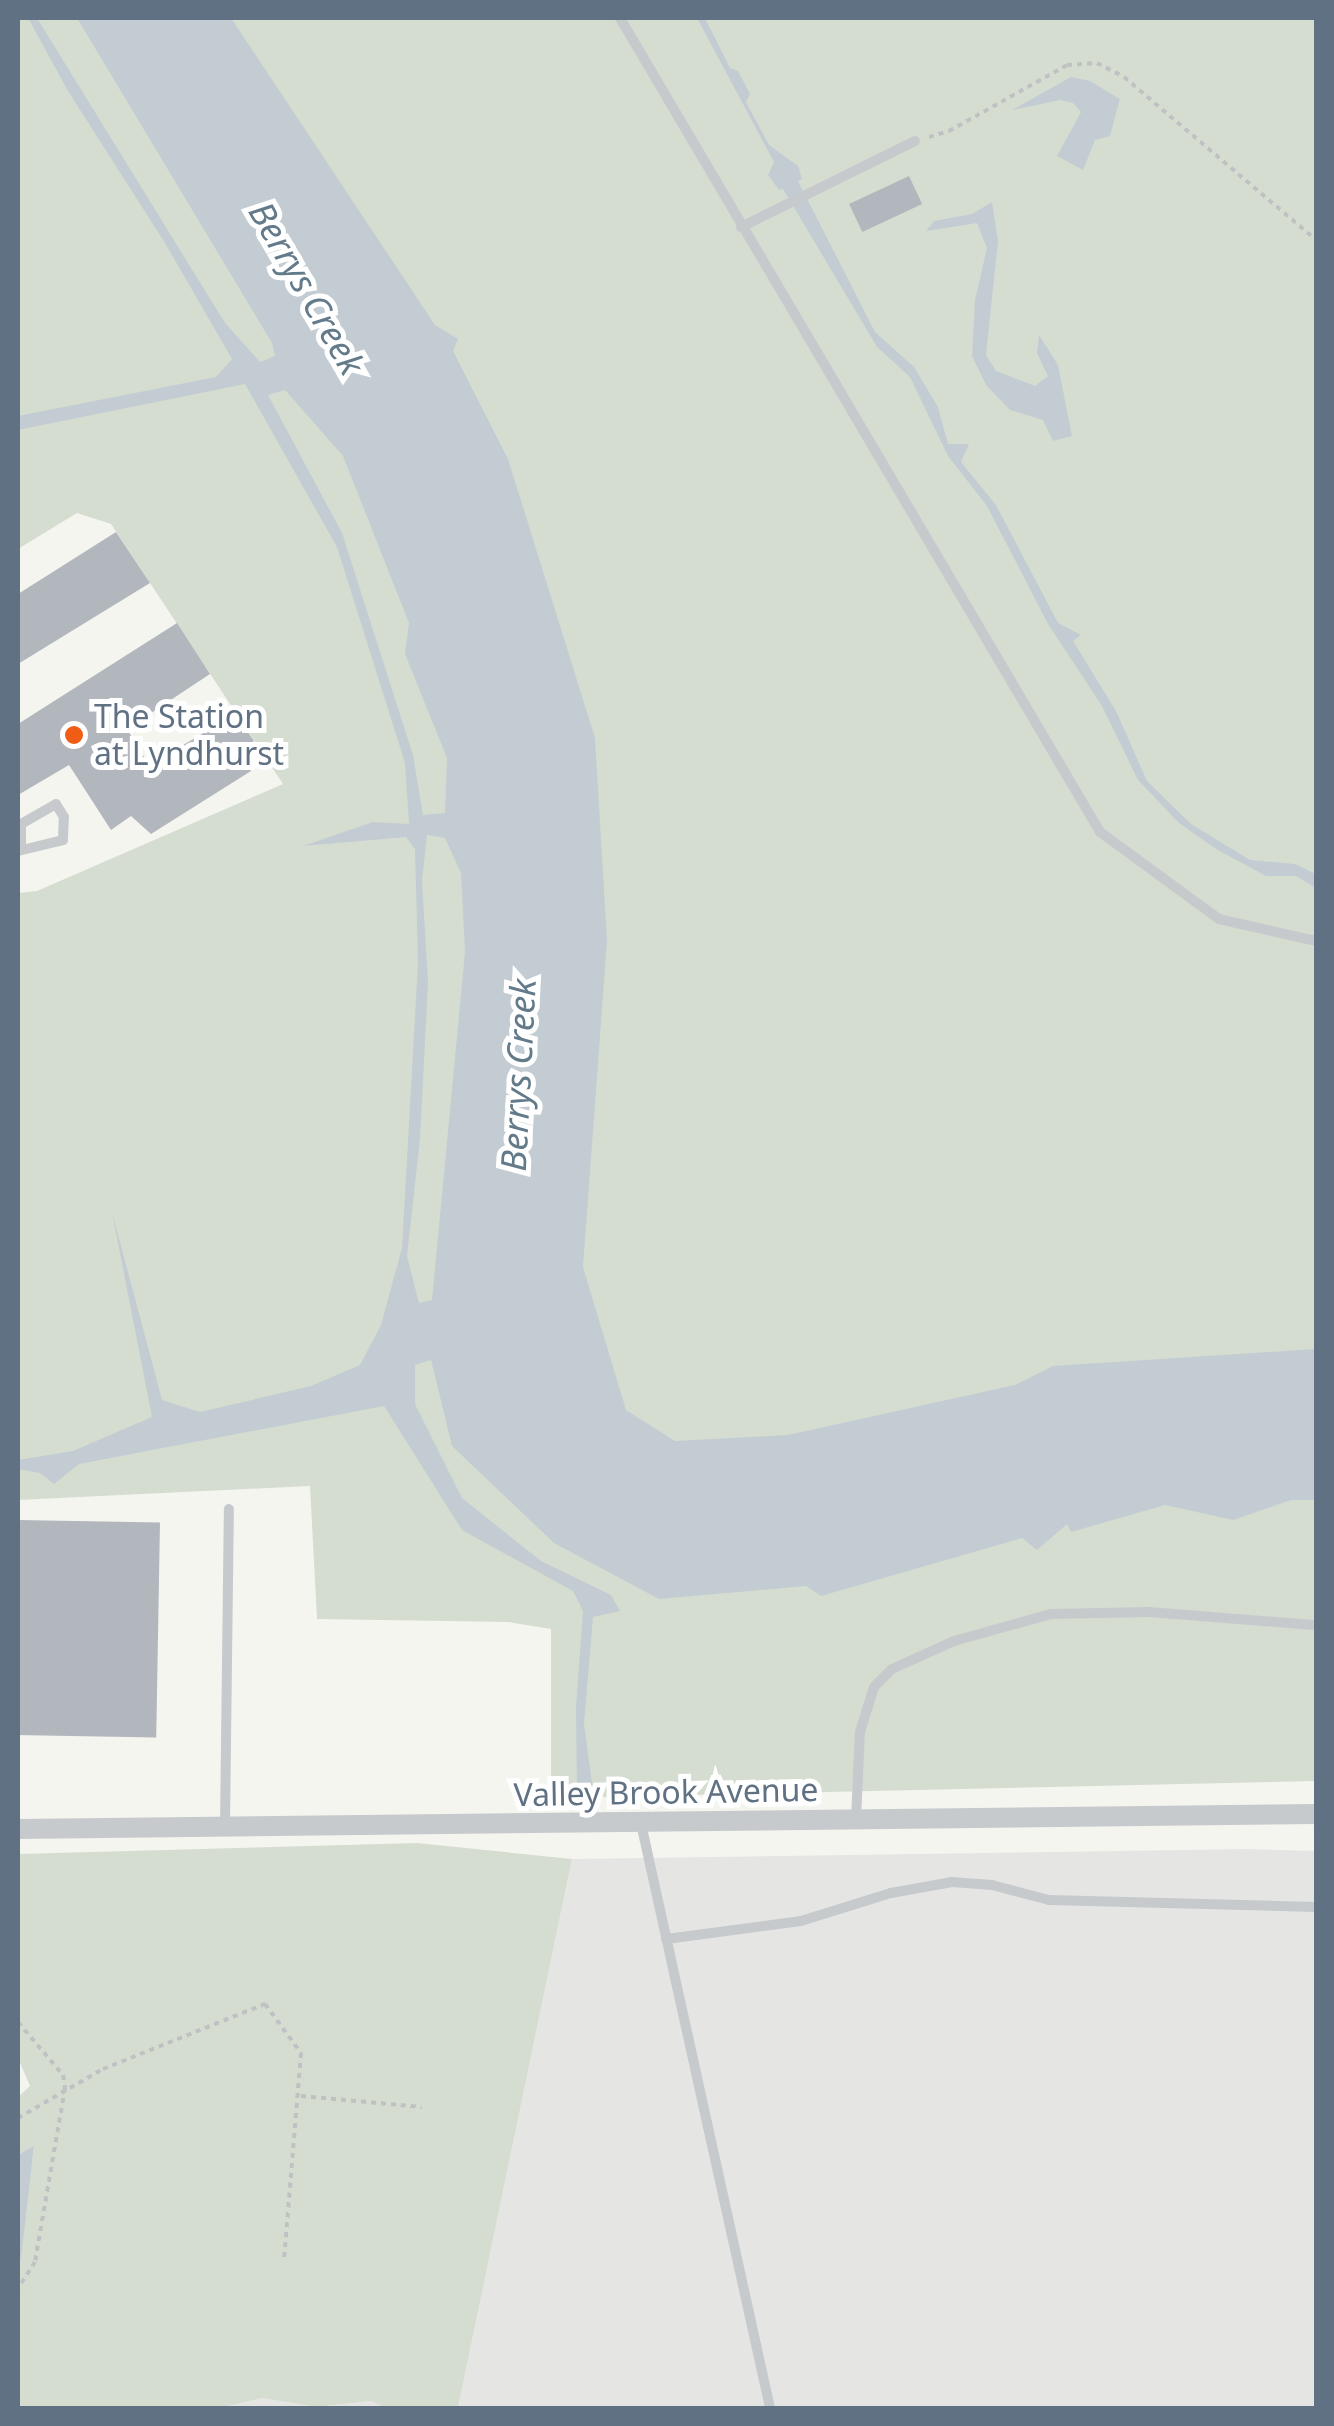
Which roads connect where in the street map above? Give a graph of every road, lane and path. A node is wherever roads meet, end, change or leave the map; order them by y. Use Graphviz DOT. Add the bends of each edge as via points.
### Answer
graph roads {
  1 [pos="620,18"];
  2 [pos="915,141"];
  3 [pos="741,227"];
  4 [pos="1316,240"];
  5 [pos="19,850"];
  6 [pos="1316,942"];
  7 [pos="229,1509"];
  8 [pos="1316,1625"];
  9 [pos="1316,1814"];
  10 [pos="640,1819"];
  11 [pos="856,1819"];
  12 [pos="225,1826"];
  13 [pos="18,1828"];
  14 [pos="1316,1907"];
  15 [pos="666,1938"];
  16 [pos="18,2022"];
  17 [pos="65,2088"];
  18 [pos="300,2096"];
  19 [pos="421,2106"];
  20 [pos="18,2118"];
  21 [pos="284,2258"];
  22 [pos="18,2288"];
  23 [pos="770,2408"];
  1 -- 3 [label="lane"];
  2 -- 3 [label="lane"];
  2 -- 4 [label="path" via="949,131 1068,65 1097,63 1124,77"];
  3 -- 6 [label="lane" via="1100,832 1219,919"];
  5 -- 5 [label="lane" via="63,840 64,817 56,804 21,824"];
  7 -- 12 [label="lane"];
  8 -- 11 [label="lane" via="1149,1612 1051,1614 954,1640 892,1669 874,1687 860,1732"];
  9 -- 11 [label="street, Valley Brook Avenue"];
  10 -- 11 [label="street, Valley Brook Avenue"];
  10 -- 12 [label="street, Valley Brook Avenue"];
  10 -- 15 [label="lane"];
  12 -- 13 [label="street, Valley Brook Avenue"];
  14 -- 15 [label="lane" via="1050,1900 952,1882 801,1921"];
  15 -- 23 [label="lane"];
  16 -- 17 [label="path" via="62,2075"];
  17 -- 18 [label="path" via="266,2004 302,2054"];
  17 -- 20 [label="path"];
  17 -- 22 [label="path" via="36,2262"];
  18 -- 19 [label="path"];
  18 -- 21 [label="path"];
}
